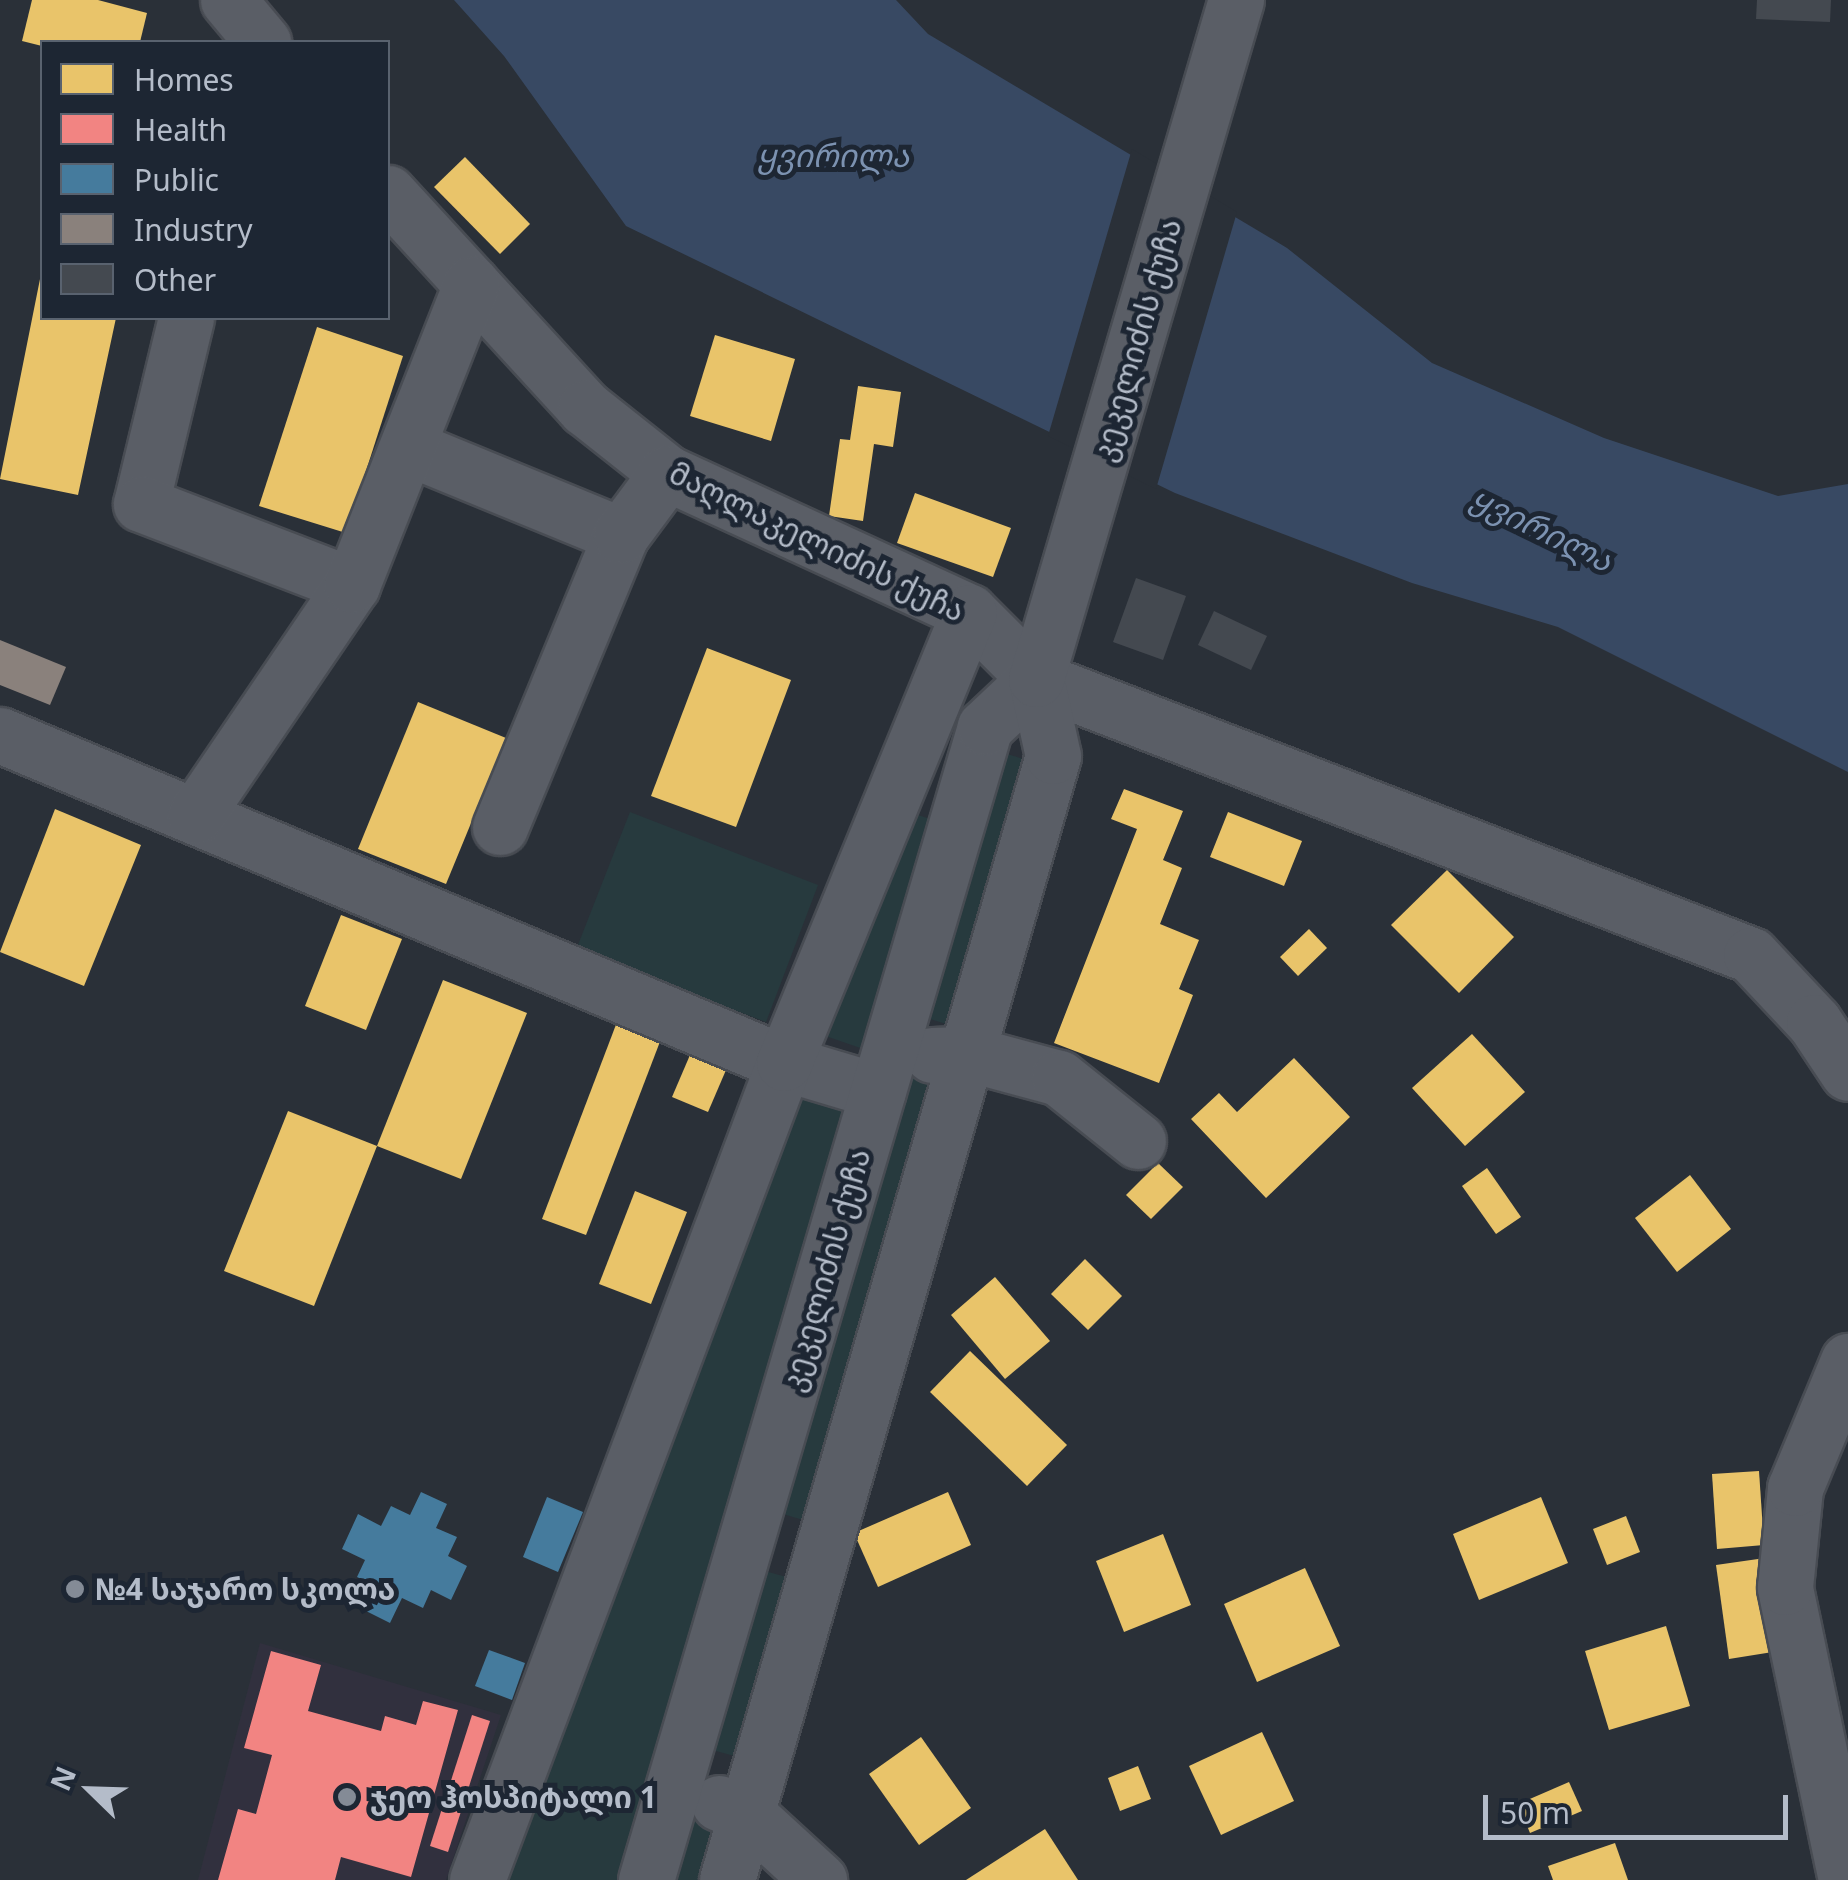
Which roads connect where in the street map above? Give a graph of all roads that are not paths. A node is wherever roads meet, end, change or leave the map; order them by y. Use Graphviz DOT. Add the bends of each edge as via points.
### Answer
graph roads {
  1 [pos="1236,0"];
  2 [pos="390,198"];
  3 [pos="470,284"];
  4 [pos="186,320"];
  5 [pos="409,448"];
  6 [pos="668,473"];
  7 [pos="620,535"];
  8 [pos="352,585"];
  9 [pos="969,612"];
  10 [pos="1036,680"];
  11 [pos="0,735"];
  12 [pos="195,816"];
  13 [pos="500,827"];
  14 [pos="970,1054"];
  15 [pos="784,1062"];
  16 [pos="883,1074"];
  17 [pos="1848,1074"];
  18 [pos="1138,1141"];
  19 [pos="1848,1361"];
  20 [pos="674,1784"];
  21 [pos="746,1814"];
  22 [pos="476,1880"];
  23 [pos="646,1880"];
  24 [pos="727,1880"];
  25 [pos="819,1880"];
  26 [pos="1846,1880"];
  1 -- 10 [label="street, კეკელიძის ქუჩა"];
  2 -- 3 [label="street, მაღლაკელიძის ქუჩა"];
  3 -- 5 [label="street"];
  3 -- 6 [label="street, მაღლაკელიძის ქუჩა" via="585,408"];
  4 -- 8 [label="street" via="141,504"];
  5 -- 7 [label="street"];
  5 -- 8 [label="street"];
  6 -- 7 [label="street"];
  6 -- 9 [label="street, მაღლაკელიძის ქუჩა"];
  7 -- 13 [label="street"];
  8 -- 12 [label="street"];
  9 -- 10 [label="street, მაღლაკელიძის ქუჩა"];
  9 -- 15 [label="street"];
  10 -- 14 [label="street, კეკელიძის ქუჩა" via="1053,756"];
  10 -- 16 [label="street, კეკელიძის ქუჩა" via="985,727"];
  10 -- 17 [label="street" via="1751,956 1814,1022"];
  11 -- 12 [label="street"];
  12 -- 15 [label="street"];
  14 -- 16 [label="street"];
  14 -- 18 [label="street" via="1059,1078"];
  14 -- 21 [label="street, კეკელიძის ქუჩა"];
  15 -- 16 [label="street"];
  15 -- 22 [label="street"];
  16 -- 20 [label="street, კეკელიძის ქუჩა"];
  19 -- 26 [label="street" via="1795,1488 1786,1587"];
  20 -- 21 [label="street"];
  20 -- 23 [label="street, კეკელიძის ქუჩა"];
  21 -- 24 [label="street, კეკელიძის ქუჩა"];
  21 -- 25 [label="street"];
}
